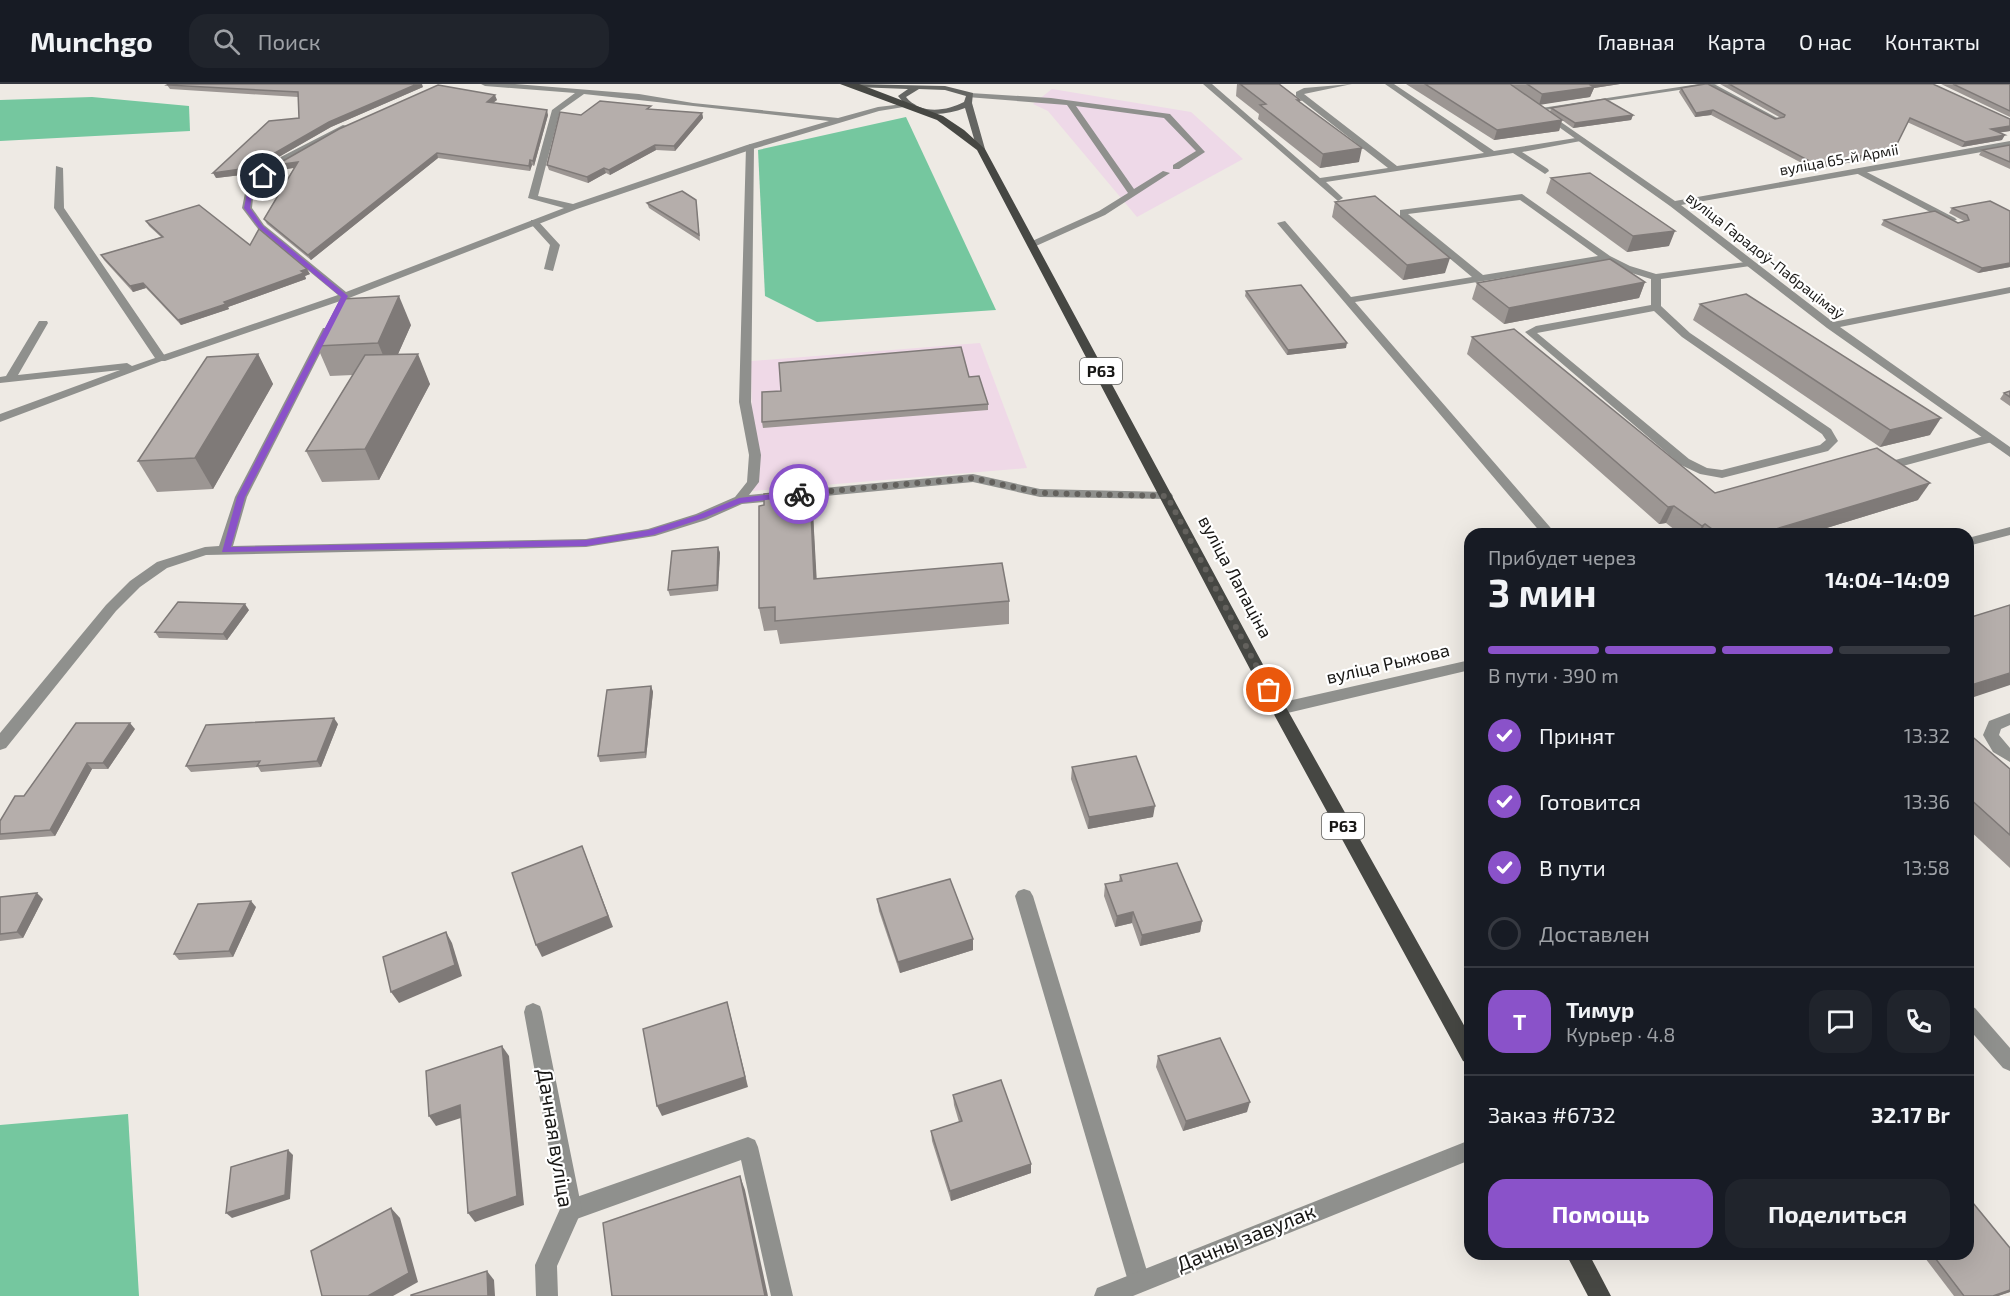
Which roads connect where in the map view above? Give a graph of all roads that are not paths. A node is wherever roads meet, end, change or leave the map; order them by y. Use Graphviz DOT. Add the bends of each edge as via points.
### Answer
graph roads {
  1 [pos="485,84"];
  2 [pos="844,84"];
  3 [pos="1207,84"];
  4 [pos="1348,84"];
  5 [pos="1389,84"];
  6 [pos="1715,84"];
  7 [pos="855,85"];
  8 [pos="926,85"];
  9 [pos="1710,85"];
  10 [pos="958,86"];
  11 [pos="582,92"];
  12 [pos="969,99"];
  13 [pos="1070,103"];
  14 [pos="1529,103"];
  15 [pos="912,105"];
  16 [pos="1539,109"];
  17 [pos="844,120"];
  18 [pos="1777,120"];
  19 [pos="354,124"];
  20 [pos="1582,140"];
  21 [pos="2010,144"];
  22 [pos="750,147"];
  23 [pos="981,149"];
  24 [pos="1515,151"];
  25 [pos="1492,154"];
  26 [pos="1176,167"];
  27 [pos="59,168"];
  28 [pos="1395,169"];
  29 [pos="1545,171"];
  30 [pos="1859,171"];
  31 [pos="1166,173"];
  32 [pos="1318,181"];
  33 [pos="1133,194"];
  34 [pos="1338,198"];
  35 [pos="1673,204"];
  36 [pos="574,207"];
  37 [pos="534,222"];
  38 [pos="1282,223"];
  39 [pos="1959,224"];
  40 [pos="1033,244"];
  41 [pos="1607,258"];
  42 [pos="1750,263"];
  43 [pos="549,268"];
  44 [pos="1480,278"];
  45 [pos="1656,278"];
  46 [pos="2010,290"];
  47 [pos="345,296"];
  48 [pos="1349,300"];
  49 [pos="1656,307"];
  50 [pos="43,323"];
  51 [pos="1831,326"];
  52 [pos="156,361"];
  53 [pos="5,379"];
  54 [pos="0,418"];
  55 [pos="1988,439"];
  56 [pos="2010,453"];
  57 [pos="1888,466"];
  58 [pos="1167,496"];
  59 [pos="739,500"];
  60 [pos="1544,528"];
  61 [pos="2010,531"];
  62 [pos="1974,540"];
  63 [pos="225,550"];
  64 [pos="1464,666"];
  65 [pos="1279,709"];
  66 [pos="2010,720"];
  67 [pos="0,744"];
  68 [pos="2010,756"];
  69 [pos="1024,896"];
  70 [pos="533,1012"];
  71 [pos="1974,1021"];
  72 [pos="1464,1045"];
  73 [pos="2010,1062"];
  74 [pos="1464,1152"];
  75 [pos="571,1210"];
  76 [pos="1580,1260"];
  77 [pos="1139,1281"];
  78 [pos="547,1296"];
  79 [pos="782,1296"];
  80 [pos="1105,1296"];
  81 [pos="1600,1296"];
  1 -- 11 [label="street"];
  2 -- 7 [label="main road, вуліца Лапаціна / Р63"];
  3 -- 32 [label="street"];
  4 -- 28 [label="street" via="1299,94"];
  5 -- 25 [label="street"];
  6 -- 9 [label="street"];
  7 -- 8 [label="main road, вуліца Лапаціна / Р63"];
  7 -- 15 [label="main road, вуліца Лапаціна / Р63"];
  8 -- 10 [label="main road, вуліца Лапаціна / Р63"];
  8 -- 15 [label="main road" via="902,96"];
  9 -- 16 [label="street"];
  9 -- 18 [label="street"];
  10 -- 12 [label="main road, вуліца Лапаціна / Р63"];
  11 -- 17 [label="street"];
  11 -- 36 [label="street" via="556,110 533,198"];
  12 -- 13 [label="street" via="991,95"];
  12 -- 15 [label="main road, вуліца Лапаціна / Р63" via="957,108 940,111"];
  12 -- 23 [label="main road, вуліца Лапаціна / Р63"];
  13 -- 26 [label="street" via="1167,116 1201,152"];
  13 -- 33 [label="street"];
  14 -- 16 [label="street, вуліца Гарадоў-Пабрацімаў"];
  15 -- 17 [label="street" via="878,109"];
  15 -- 23 [label="main road, вуліца Лапаціна / Р63" via="947,122"];
  16 -- 20 [label="street, вуліца Гарадоў-Пабрацімаў"];
  17 -- 22 [label="street"];
  19 -- 47 [label="street" via="276,163 250,188 247,208 261,227"];
  20 -- 24 [label="street"];
  20 -- 35 [label="street, вуліца Гарадоў-Пабрацімаў"];
  21 -- 30 [label="street, вуліца 65-й Арміі"];
  22 -- 36 [label="street"];
  22 -- 59 [label="street" via="745,402 755,456 753,482"];
  23 -- 40 [label="main road, вуліца Лапаціна / Р63"];
  24 -- 25 [label="street"];
  24 -- 29 [label="street"];
  25 -- 28 [label="street"];
  27 -- 52 [label="street" via="59,208"];
  28 -- 32 [label="street"];
  30 -- 35 [label="street, вуліца 65-й Арміі"];
  30 -- 39 [label="street"];
  31 -- 33 [label="street"];
  32 -- 34 [label="street"];
  33 -- 40 [label="street" via="1102,213"];
  35 -- 42 [label="street, вуліца Гарадоў-Пабрацімаў"];
  36 -- 37 [label="street"];
  37 -- 43 [label="street" via="555,245"];
  37 -- 47 [label="street"];
  38 -- 48 [label="street"];
  40 -- 58 [label="main road, вуліца Лапаціна / Р63"];
  41 -- 44 [label="street"];
  41 -- 44 [label="street" via="1522,197 1403,212"];
  41 -- 45 [label="street"];
  42 -- 45 [label="street"];
  42 -- 51 [label="street, вуліца Гарадоў-Пабрацімаў"];
  44 -- 48 [label="street"];
  45 -- 49 [label="street"];
  46 -- 51 [label="street"];
  47 -- 52 [label="street"];
  47 -- 63 [label="street" via="241,497"];
  48 -- 60 [label="street"];
  49 -- 49 [label="street" via="1530,332 1686,462 1704,471 1722,474 1824,448 1832,441 1827,432 1686,335"];
  50 -- 53 [label="street"];
  51 -- 55 [label="street, вуліца Гарадоў-Пабрацімаў"];
  52 -- 53 [label="street"];
  52 -- 54 [label="street"];
  55 -- 56 [label="street, вуліца Гарадоў-Пабрацімаў"];
  55 -- 57 [label="street"];
  58 -- 59 [label="street" via="1040,493 973,478"];
  58 -- 65 [label="main road, вуліца Лапаціна / Р63"];
  59 -- 63 [label="street" via="650,533 586,543"];
  61 -- 62 [label="street"];
  63 -- 67 [label="street" via="205,551 162,565 135,584"];
  64 -- 65 [label="street, вуліца Рыжова"];
  65 -- 72 [label="main road, вуліца Лапаціна / Р63"];
  66 -- 68 [label="street" via="1994,725 1991,735"];
  69 -- 77 [label="street"];
  70 -- 75 [label="street, Дачная вуліца"];
  71 -- 73 [label="street"];
  74 -- 77 [label="street, Дачны завулак"];
  75 -- 78 [label="street, Дачная вуліца" via="546,1265"];
  75 -- 79 [label="street" via="748,1147"];
  76 -- 81 [label="main road"];
  77 -- 80 [label="street, Дачны завулак"];
}
